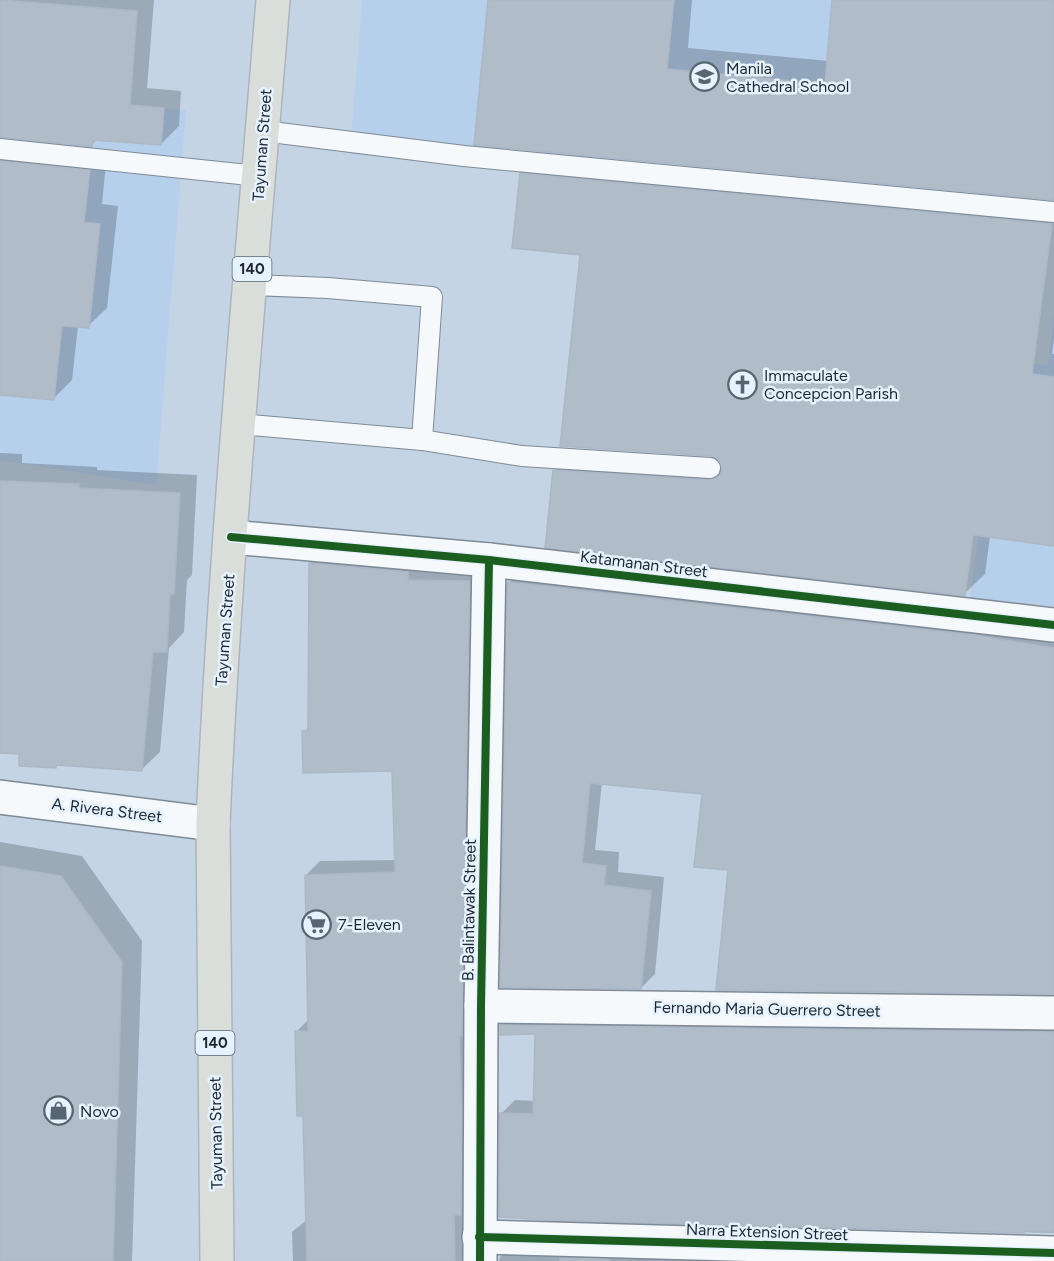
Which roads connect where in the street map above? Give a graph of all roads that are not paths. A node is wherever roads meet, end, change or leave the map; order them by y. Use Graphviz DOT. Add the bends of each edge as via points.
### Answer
graph roads {
  1 [pos="273,0"];
  2 [pos="263,130"];
  3 [pos="0,149"];
  4 [pos="260,176"];
  5 [pos="1054,212"];
  6 [pos="251,285"];
  7 [pos="240,424"];
  8 [pos="422,440"];
  9 [pos="710,468"];
  10 [pos="231,537"];
  11 [pos="489,560"];
  12 [pos="1054,626"];
  13 [pos="0,797"];
  14 [pos="213,824"];
  15 [pos="481,1006"];
  16 [pos="1054,1013"];
  17 [pos="479,1249"];
  18 [pos="1054,1253"];
  19 [pos="217,1261"];
  1 -- 2 [label="main road, Tayuman Street / 140"];
  2 -- 4 [label="main road, Tayuman Street / 140"];
  2 -- 5 [label="lane" via="464,156"];
  3 -- 4 [label="lane"];
  4 -- 6 [label="main road, Tayuman Street / 140"];
  6 -- 7 [label="main road, Tayuman Street / 140"];
  6 -- 8 [label="lane" via="432,297"];
  7 -- 8 [label="lane"];
  7 -- 10 [label="main road, Tayuman Street / 140"];
  8 -- 9 [label="lane" via="522,456"];
  10 -- 11 [label="street, Katamanan Street"];
  10 -- 14 [label="main road, Tayuman Street / 140"];
  11 -- 12 [label="street, Katamanan Street"];
  11 -- 15 [label="street, B. Balintawak Street"];
  13 -- 14 [label="street, A. Rivera Street"];
  14 -- 19 [label="main road, Tayuman Street / 140"];
  15 -- 16 [label="street, Fernando Maria Guerrero Street"];
  15 -- 17 [label="street, B. Balintawak Street"];
  17 -- 18 [label="street, Narra Extension Street"];
}
